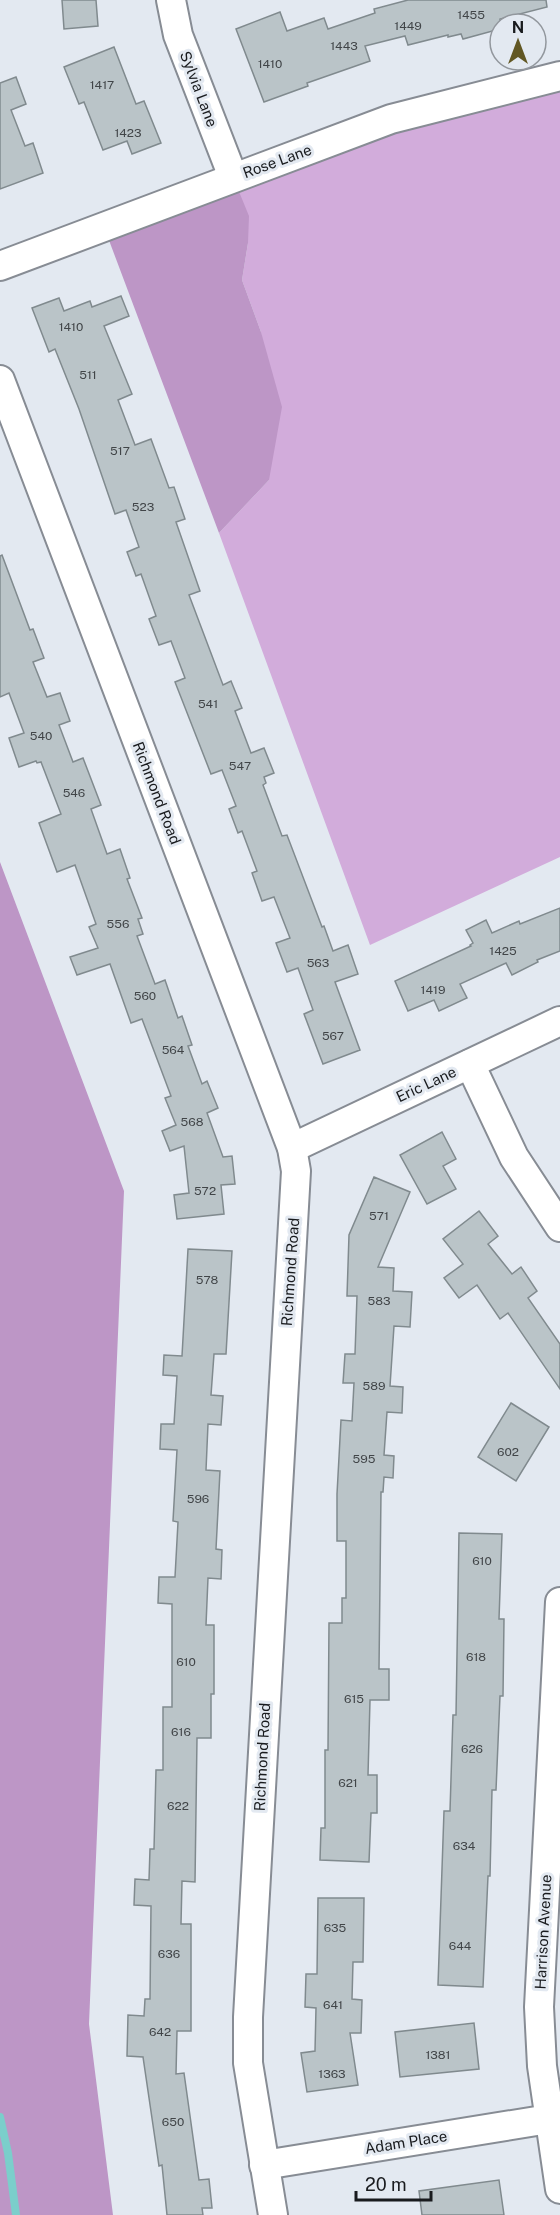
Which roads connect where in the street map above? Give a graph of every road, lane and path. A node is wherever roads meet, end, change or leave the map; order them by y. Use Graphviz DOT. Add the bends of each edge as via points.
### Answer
graph roads {
  1 [pos="171,0"];
  2 [pos="560,76"];
  3 [pos="232,177"];
  4 [pos="0,266"];
  5 [pos="0,380"];
  6 [pos="560,1021"];
  7 [pos="470,1064"];
  8 [pos="292,1148"];
  9 [pos="560,1227"];
  10 [pos="560,1602"];
  11 [pos="549,2005"];
  12 [pos="549,2118"];
  13 [pos="264,2165"];
  14 [pos="560,2189"];
  15 [pos="273,2215"];
  1 -- 3 [label="street, Sylvia Lane" via="178,35"];
  2 -- 3 [label="street, Rose Lane" via="391,119"];
  3 -- 4 [label="street, Rose Lane"];
  5 -- 8 [label="street, Richmond Road"];
  6 -- 7 [label="street, Eric Lane"];
  7 -- 8 [label="street, Eric Lane"];
  7 -- 9 [label="street" via="514,1157"];
  8 -- 13 [label="street, Richmond Road" via="296,1192 248,2017 248,2063"];
  10 -- 11 [label="street, Harrison Avenue"];
  11 -- 12 [label="street, Harrison Avenue" via="542,2066"];
  12 -- 13 [label="street, Adam Place"];
  12 -- 14 [label="street, Harrison Avenue"];
  13 -- 15 [label="street, Richmond Road"];
}
